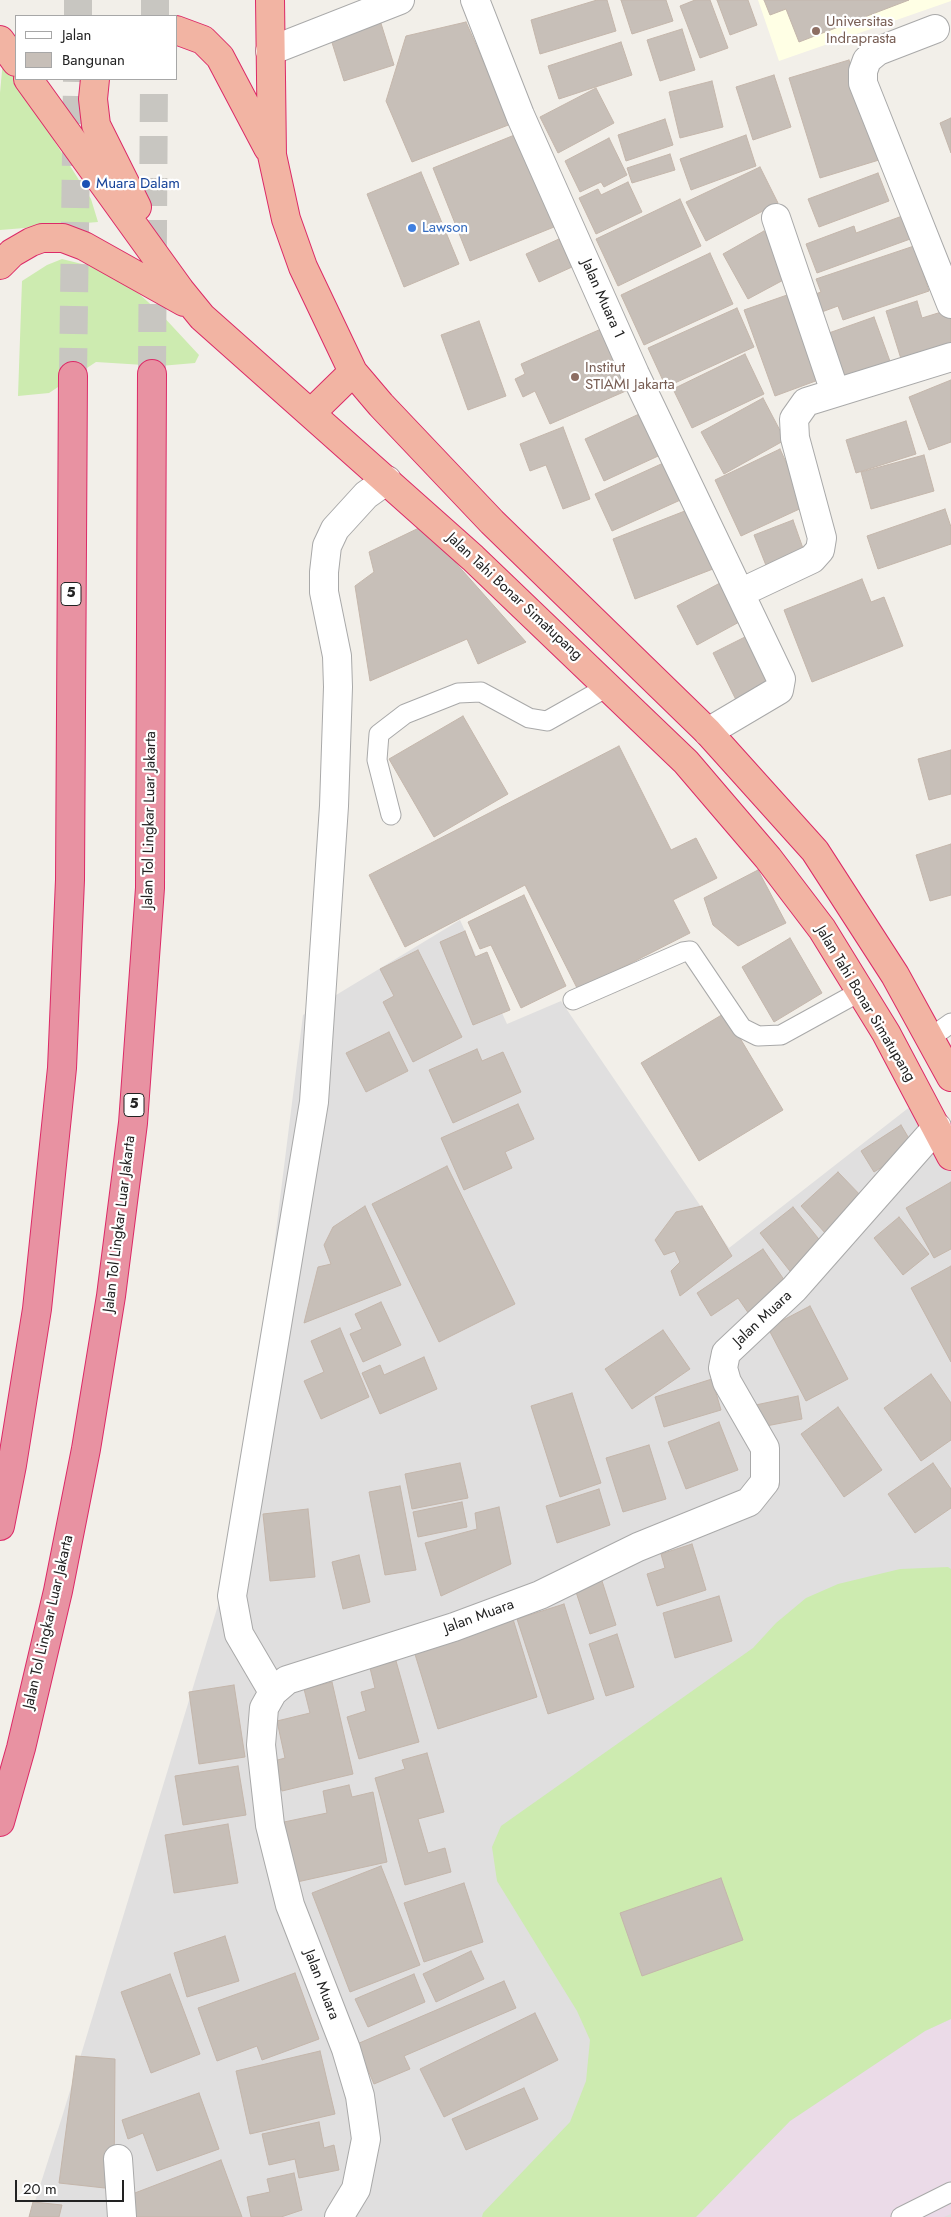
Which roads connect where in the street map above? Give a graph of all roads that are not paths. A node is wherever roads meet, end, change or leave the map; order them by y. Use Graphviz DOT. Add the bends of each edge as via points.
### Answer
graph roads {
  1 [pos="270,0"];
  2 [pos="400,0"];
  3 [pos="476,0"];
  4 [pos="935,29"];
  5 [pos="178,31"];
  6 [pos="0,40"];
  7 [pos="270,51"];
  8 [pos="15,61"];
  9 [pos="29,80"];
  10 [pos="95,80"];
  11 [pos="272,155"];
  12 [pos="776,218"];
  13 [pos="0,265"];
  14 [pos="186,298"];
  15 [pos="951,304"];
  16 [pos="951,357"];
  17 [pos="353,372"];
  18 [pos="152,374"];
  19 [pos="73,376"];
  20 [pos="835,392"];
  21 [pos="311,413"];
  22 [pos="387,480"];
  23 [pos="740,593"];
  24 [pos="609,686"];
  25 [pos="708,732"];
  26 [pos="391,815"];
  27 [pos="861,991"];
  28 [pos="573,1000"];
  29 [pos="940,1031"];
  30 [pos="951,1077"];
  31 [pos="937,1127"];
  32 [pos="951,1156"];
  33 [pos="0,1526"];
  34 [pos="273,1692"];
  35 [pos="0,1822"];
  36 [pos="118,2159"];
  37 [pos="951,2192"];
  38 [pos="122,2217"];
  39 [pos="339,2217"];
  40 [pos="901,2217"];
  1 -- 7 [label="highway"];
  2 -- 7 [label="street"];
  3 -- 23 [label="street, Jalan Muara 1" via="520,115 628,356"];
  4 -- 15 [label="street" via="878,51 867,60 863,83"];
  5 -- 11 [label="highway" via="203,40 220,57"];
  6 -- 8 [label="highway"];
  7 -- 11 [label="highway"];
  9 -- 14 [label="highway, Jalan Tahi Bonar Simatupang"];
  10 -- 14 [label="highway" via="96,125"];
  11 -- 17 [label="highway" via="286,219 303,266"];
  12 -- 20 [label="street"];
  13 -- 14 [label="highway" via="31,242 42,238 63,238"];
  14 -- 21 [label="highway, Jalan Tahi Bonar Simatupang"];
  16 -- 20 [label="street"];
  17 -- 21 [label="highway"];
  17 -- 25 [label="highway" via="492,522"];
  18 -- 35 [label="highway, Jalan Tol Lingkar Luar Jakarta / 5" via="150,888 133,1123 111,1296 86,1449 54,1609"];
  19 -- 33 [label="highway, 5" via="70,880 62,1068 37,1309"];
  20 -- 23 [label="street" via="806,402 794,419 795,438 822,538 820,550 812,559"];
  21 -- 22 [label="highway, Jalan Tahi Bonar Simatupang"];
  22 -- 24 [label="highway, Jalan Tahi Bonar Simatupang"];
  22 -- 34 [label="street" via="366,495 335,530 328,546 324,572 324,592 337,656 338,687 334,806 314,1102 232,1596 239,1634"];
  23 -- 25 [label="street, Jalan Muara 1" via="782,686"];
  24 -- 26 [label="lane" via="547,722 529,718 481,692 458,693 405,714 379,734 377,760"];
  24 -- 27 [label="highway, Jalan Tahi Bonar Simatupang" via="686,762 768,858 822,929"];
  25 -- 29 [label="highway" via="815,851 890,967"];
  27 -- 28 [label="lane" via="781,1035 758,1036 742,1028 690,951"];
  27 -- 31 [label="highway, Jalan Tahi Bonar Simatupang"];
  29 -- 30 [label="highway"];
  31 -- 32 [label="highway, Jalan Tahi Bonar Simatupang"];
  31 -- 34 [label="street, Jalan Muara" via="794,1289 726,1353 723,1368 728,1382 765,1448 765,1482 749,1502 638,1547 540,1595 454,1627 287,1680"];
  34 -- 39 [label="street, Jalan Muara" via="264,1708 261,1745 270,1825 290,1905 346,2049 360,2096 366,2139 356,2189"];
  36 -- 38 [label="street"];
  37 -- 40 [label="lane"];
}
